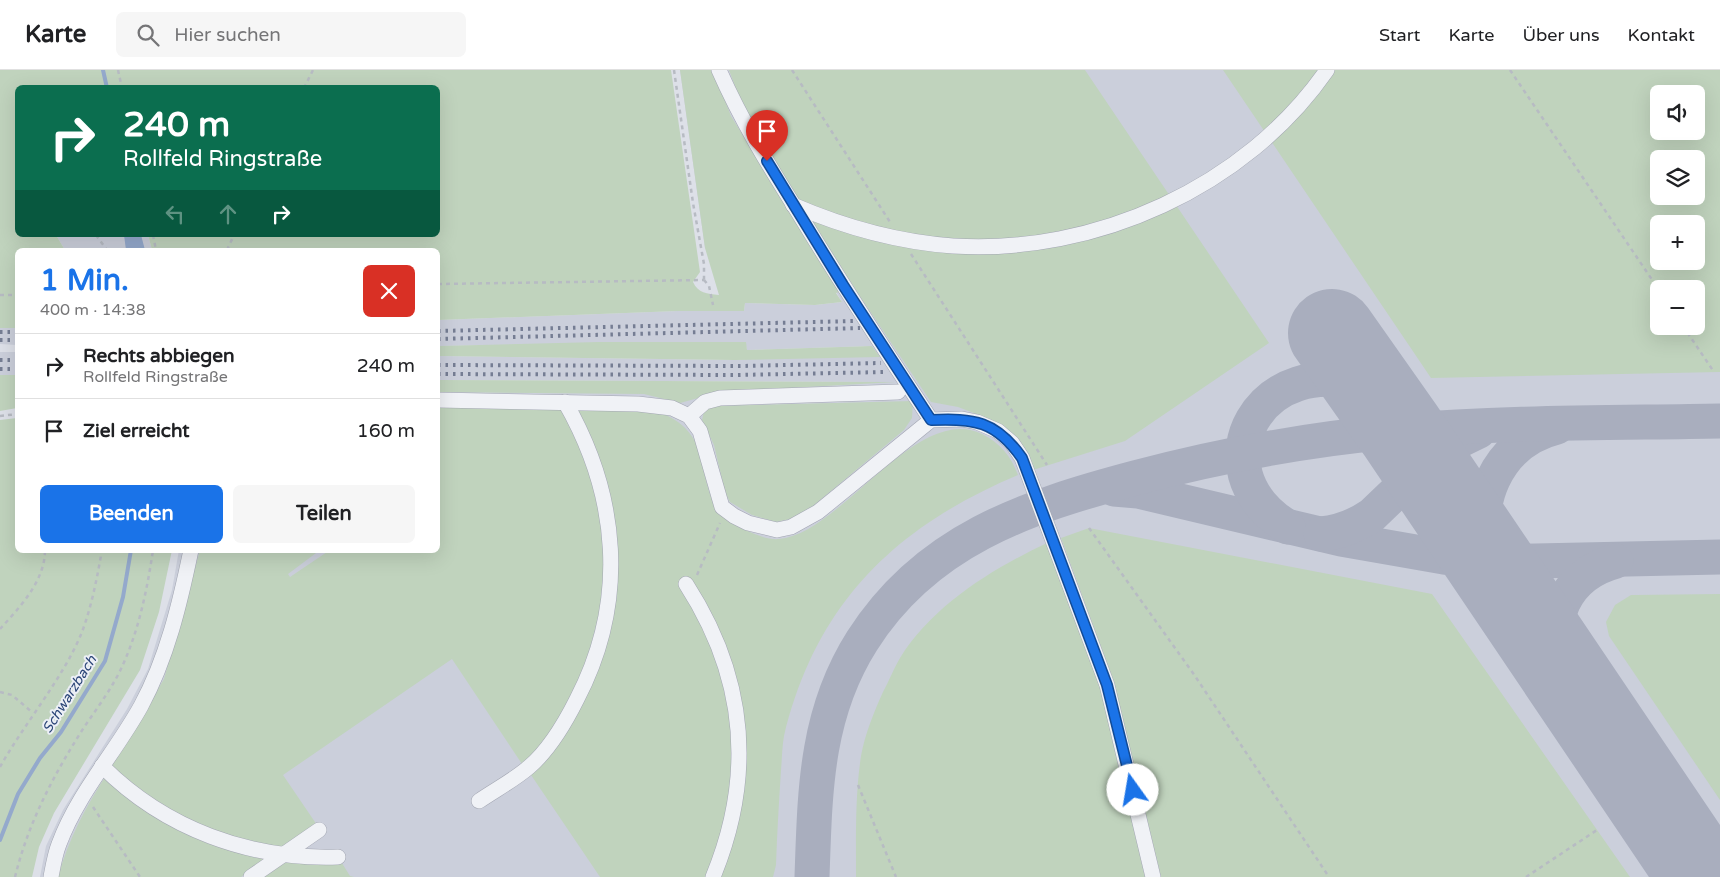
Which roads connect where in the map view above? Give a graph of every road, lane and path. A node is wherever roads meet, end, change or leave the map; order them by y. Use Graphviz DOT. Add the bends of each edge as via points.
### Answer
graph roads {
  1 [pos="118,70"];
  2 [pos="313,70"];
  3 [pos="674,70"];
  4 [pos="719,70"];
  5 [pos="792,70"];
  6 [pos="1327,70"];
  7 [pos="1510,70"];
  8 [pos="121,85"];
  9 [pos="306,85"];
  10 [pos="794,205"];
  11 [pos="97,237"];
  12 [pos="900,238"];
  13 [pos="106,248"];
  14 [pos="704,280"];
  15 [pos="1652,280"];
  16 [pos="440,284"];
  17 [pos="0,295"];
  18 [pos="15,296"];
  19 [pos="713,304"];
  20 [pos="1689,335"];
  21 [pos="1714,372"];
  22 [pos="898,392"];
  23 [pos="440,400"];
  24 [pos="565,402"];
  25 [pos="15,414"];
  26 [pos="0,416"];
  27 [pos="689,416"];
  28 [pos="931,420"];
  29 [pos="1047,465"];
  30 [pos="726,510"];
  31 [pos="1089,528"];
  32 [pos="44,553"];
  33 [pos="102,553"];
  34 [pos="153,553"];
  35 [pos="190,553"];
  36 [pos="688,587"];
  37 [pos="0,629"];
  38 [pos="0,692"];
  39 [pos="33,713"];
  40 [pos="102,766"];
  41 [pos="0,767"];
  42 [pos="858,785"];
  43 [pos="479,801"];
  44 [pos="89,802"];
  45 [pos="320,830"];
  46 [pos="1597,830"];
  47 [pos="282,856"];
  48 [pos="338,857"];
  49 [pos="15,877"];
  50 [pos="51,877"];
  51 [pos="140,877"];
  52 [pos="251,877"];
  53 [pos="713,877"];
  54 [pos="896,877"];
  55 [pos="1153,877"];
  56 [pos="1330,877"];
  57 [pos="1526,877"];
  1 -- 8 [label="path"];
  2 -- 9 [label="path"];
  3 -- 14 [label="path"];
  4 -- 10 [label="lane" via="737,111"];
  5 -- 12 [label="path"];
  6 -- 12 [label="lane" via="1268,137 1221,174 1129,219 1065,238 1008,246 952,246"];
  7 -- 15 [label="path"];
  10 -- 12 [label="lane" via="842,224"];
  10 -- 28 [label="lane"];
  11 -- 13 [label="path"];
  12 -- 29 [label="path"];
  14 -- 16 [label="path"];
  14 -- 19 [label="path" via="709,286"];
  17 -- 18 [label="path"];
  20 -- 21 [label="path"];
  22 -- 27 [label="lane" via="720,398 705,402"];
  23 -- 24 [label="lane"];
  24 -- 27 [label="lane" via="638,404 672,408"];
  24 -- 43 [label="lane" via="589,449 606,506 611,565 606,618 584,687 560,729 529,767"];
  25 -- 26 [label="path"];
  27 -- 30 [label="lane" via="707,448 717,494"];
  28 -- 30 [label="lane" via="818,512 791,527 763,528"];
  28 -- 55 [label="lane" via="977,422 998,431 1022,458 1107,685"];
  30 -- 36 [label="path"];
  31 -- 56 [label="path" via="1195,676"];
  32 -- 37 [label="path" via="37,582"];
  33 -- 39 [label="path" via="95,594 81,634"];
  34 -- 49 [label="path" via="150,576 130,650 40,806 27,834"];
  35 -- 40 [label="lane" via="156,674 141,707"];
  36 -- 53 [label="lane" via="710,625 728,669 740,739 734,811"];
  38 -- 39 [label="path" via="12,695"];
  39 -- 41 [label="path"];
  40 -- 47 [label="lane" via="144,802 184,825 226,842"];
  40 -- 50 [label="lane" via="81,798 58,844"];
  42 -- 54 [label="path"];
  44 -- 51 [label="path"];
  45 -- 47 [label="lane"];
  46 -- 57 [label="path"];
  47 -- 48 [label="lane"];
  47 -- 52 [label="lane"];
}
